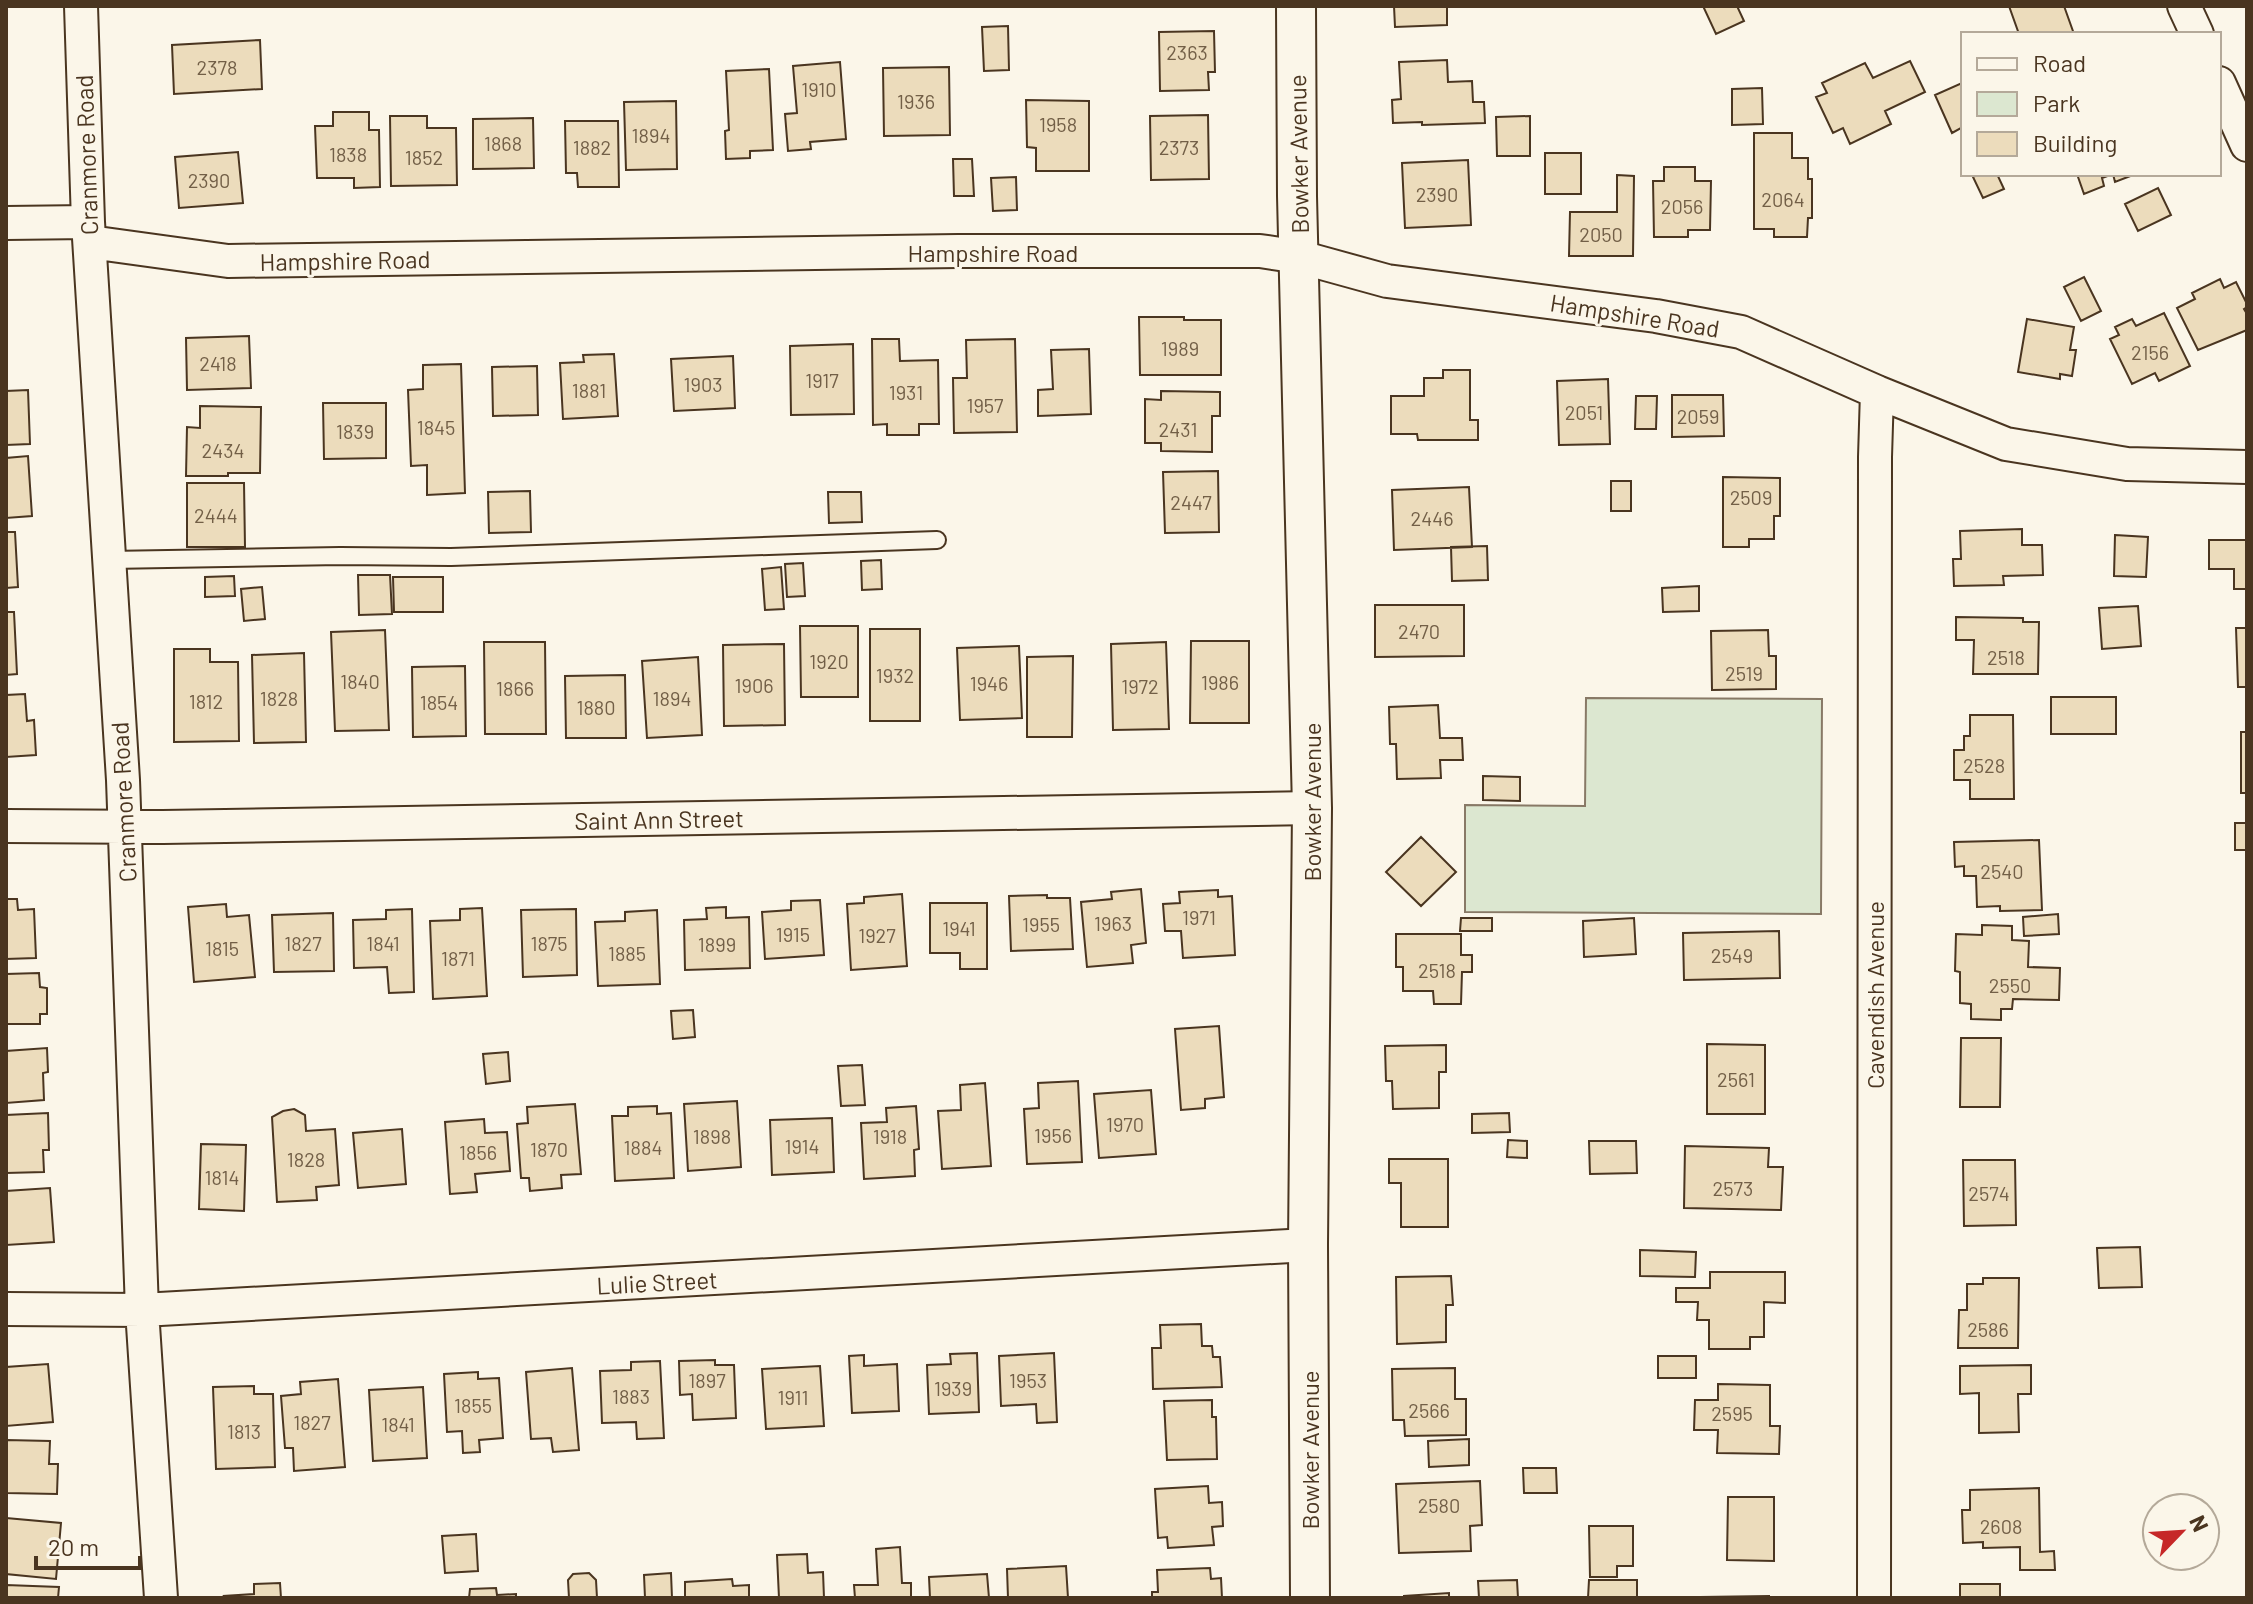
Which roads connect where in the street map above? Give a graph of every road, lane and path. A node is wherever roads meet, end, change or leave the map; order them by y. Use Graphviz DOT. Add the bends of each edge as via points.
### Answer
graph roads {
  1 [pos="81,6"];
  2 [pos="1296,6"];
  3 [pos="2184,6"];
  4 [pos="2196,32"];
  5 [pos="2221,87"];
  6 [pos="2247,145"];
  7 [pos="6,223"];
  8 [pos="89,232"];
  9 [pos="1300,257"];
  10 [pos="1877,392"];
  11 [pos="2247,467"];
  12 [pos="937,540"];
  13 [pos="109,560"];
  14 [pos="1312,808"];
  15 [pos="6,826"];
  16 [pos="125,827"];
  17 [pos="1308,1245"];
  18 [pos="6,1309"];
  19 [pos="142,1310"];
  20 [pos="161,1598"];
  21 [pos="1310,1598"];
  22 [pos="1874,1598"];
  1 -- 8 [label="street, Cranmore Road"];
  2 -- 9 [label="street, Bowker Avenue"];
  3 -- 4 [label="street"];
  5 -- 6 [label="street"];
  7 -- 8 [label="street, Hampshire Road"];
  8 -- 9 [label="street, Hampshire Road" via="228,261 1245,250"];
  8 -- 13 [label="street, Cranmore Road"];
  9 -- 10 [label="street, Hampshire Road" via="1387,281 1741,332"];
  9 -- 14 [label="street, Bowker Avenue"];
  10 -- 11 [label="street, Hampshire Road" via="2006,444 2127,464"];
  10 -- 22 [label="street, Cavendish Avenue"];
  12 -- 13 [label="lane" via="451,557"];
  13 -- 16 [label="street, Cranmore Road"];
  14 -- 16 [label="street, Saint Ann Street"];
  14 -- 17 [label="street, Bowker Avenue"];
  15 -- 16 [label="street, Saint Ann Street"];
  16 -- 19 [label="street, Cranmore Road"];
  17 -- 19 [label="street, Lulie Street"];
  17 -- 21 [label="street, Bowker Avenue"];
  18 -- 19 [label="street, Lulie Street"];
  19 -- 20 [label="street, Cranmore Road"];
}
